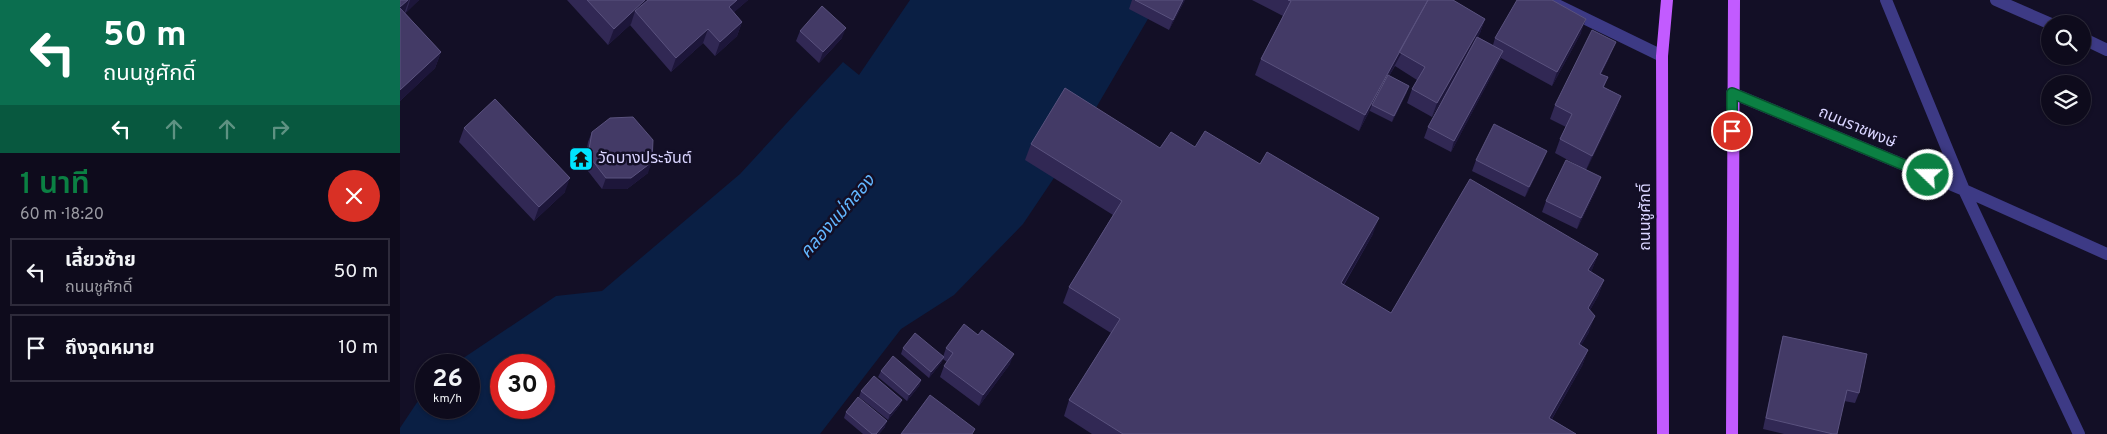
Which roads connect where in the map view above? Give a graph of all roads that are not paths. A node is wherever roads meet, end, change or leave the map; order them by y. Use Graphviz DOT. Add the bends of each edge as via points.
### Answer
graph roads {
  1 [pos="1546,0"];
  2 [pos="1734,0"];
  3 [pos="1886,0"];
  4 [pos="1996,0"];
  5 [pos="1666,3"];
  6 [pos="2023,5"];
  7 [pos="2041,17"];
  8 [pos="2091,42"];
  9 [pos="2107,50"];
  10 [pos="1662,56"];
  11 [pos="1732,93"];
  12 [pos="1964,190"];
  13 [pos="2107,253"];
  14 [pos="1663,434"];
  15 [pos="1732,434"];
  16 [pos="2079,434"];
  1 -- 10 [label="street"];
  2 -- 11 [label="main road"];
  3 -- 12 [label="street"];
  4 -- 6 [label="street"];
  5 -- 10 [label="main road, ถนนชูศักดิ์"];
  6 -- 7 [label="street"];
  8 -- 9 [label="street"];
  10 -- 14 [label="main road, ถนนชูศักดิ์"];
  11 -- 12 [label="street, ถนนราชพงษ์"];
  11 -- 15 [label="main road"];
  12 -- 13 [label="street, ถนนราชพงษ์"];
  12 -- 16 [label="street"];
}
